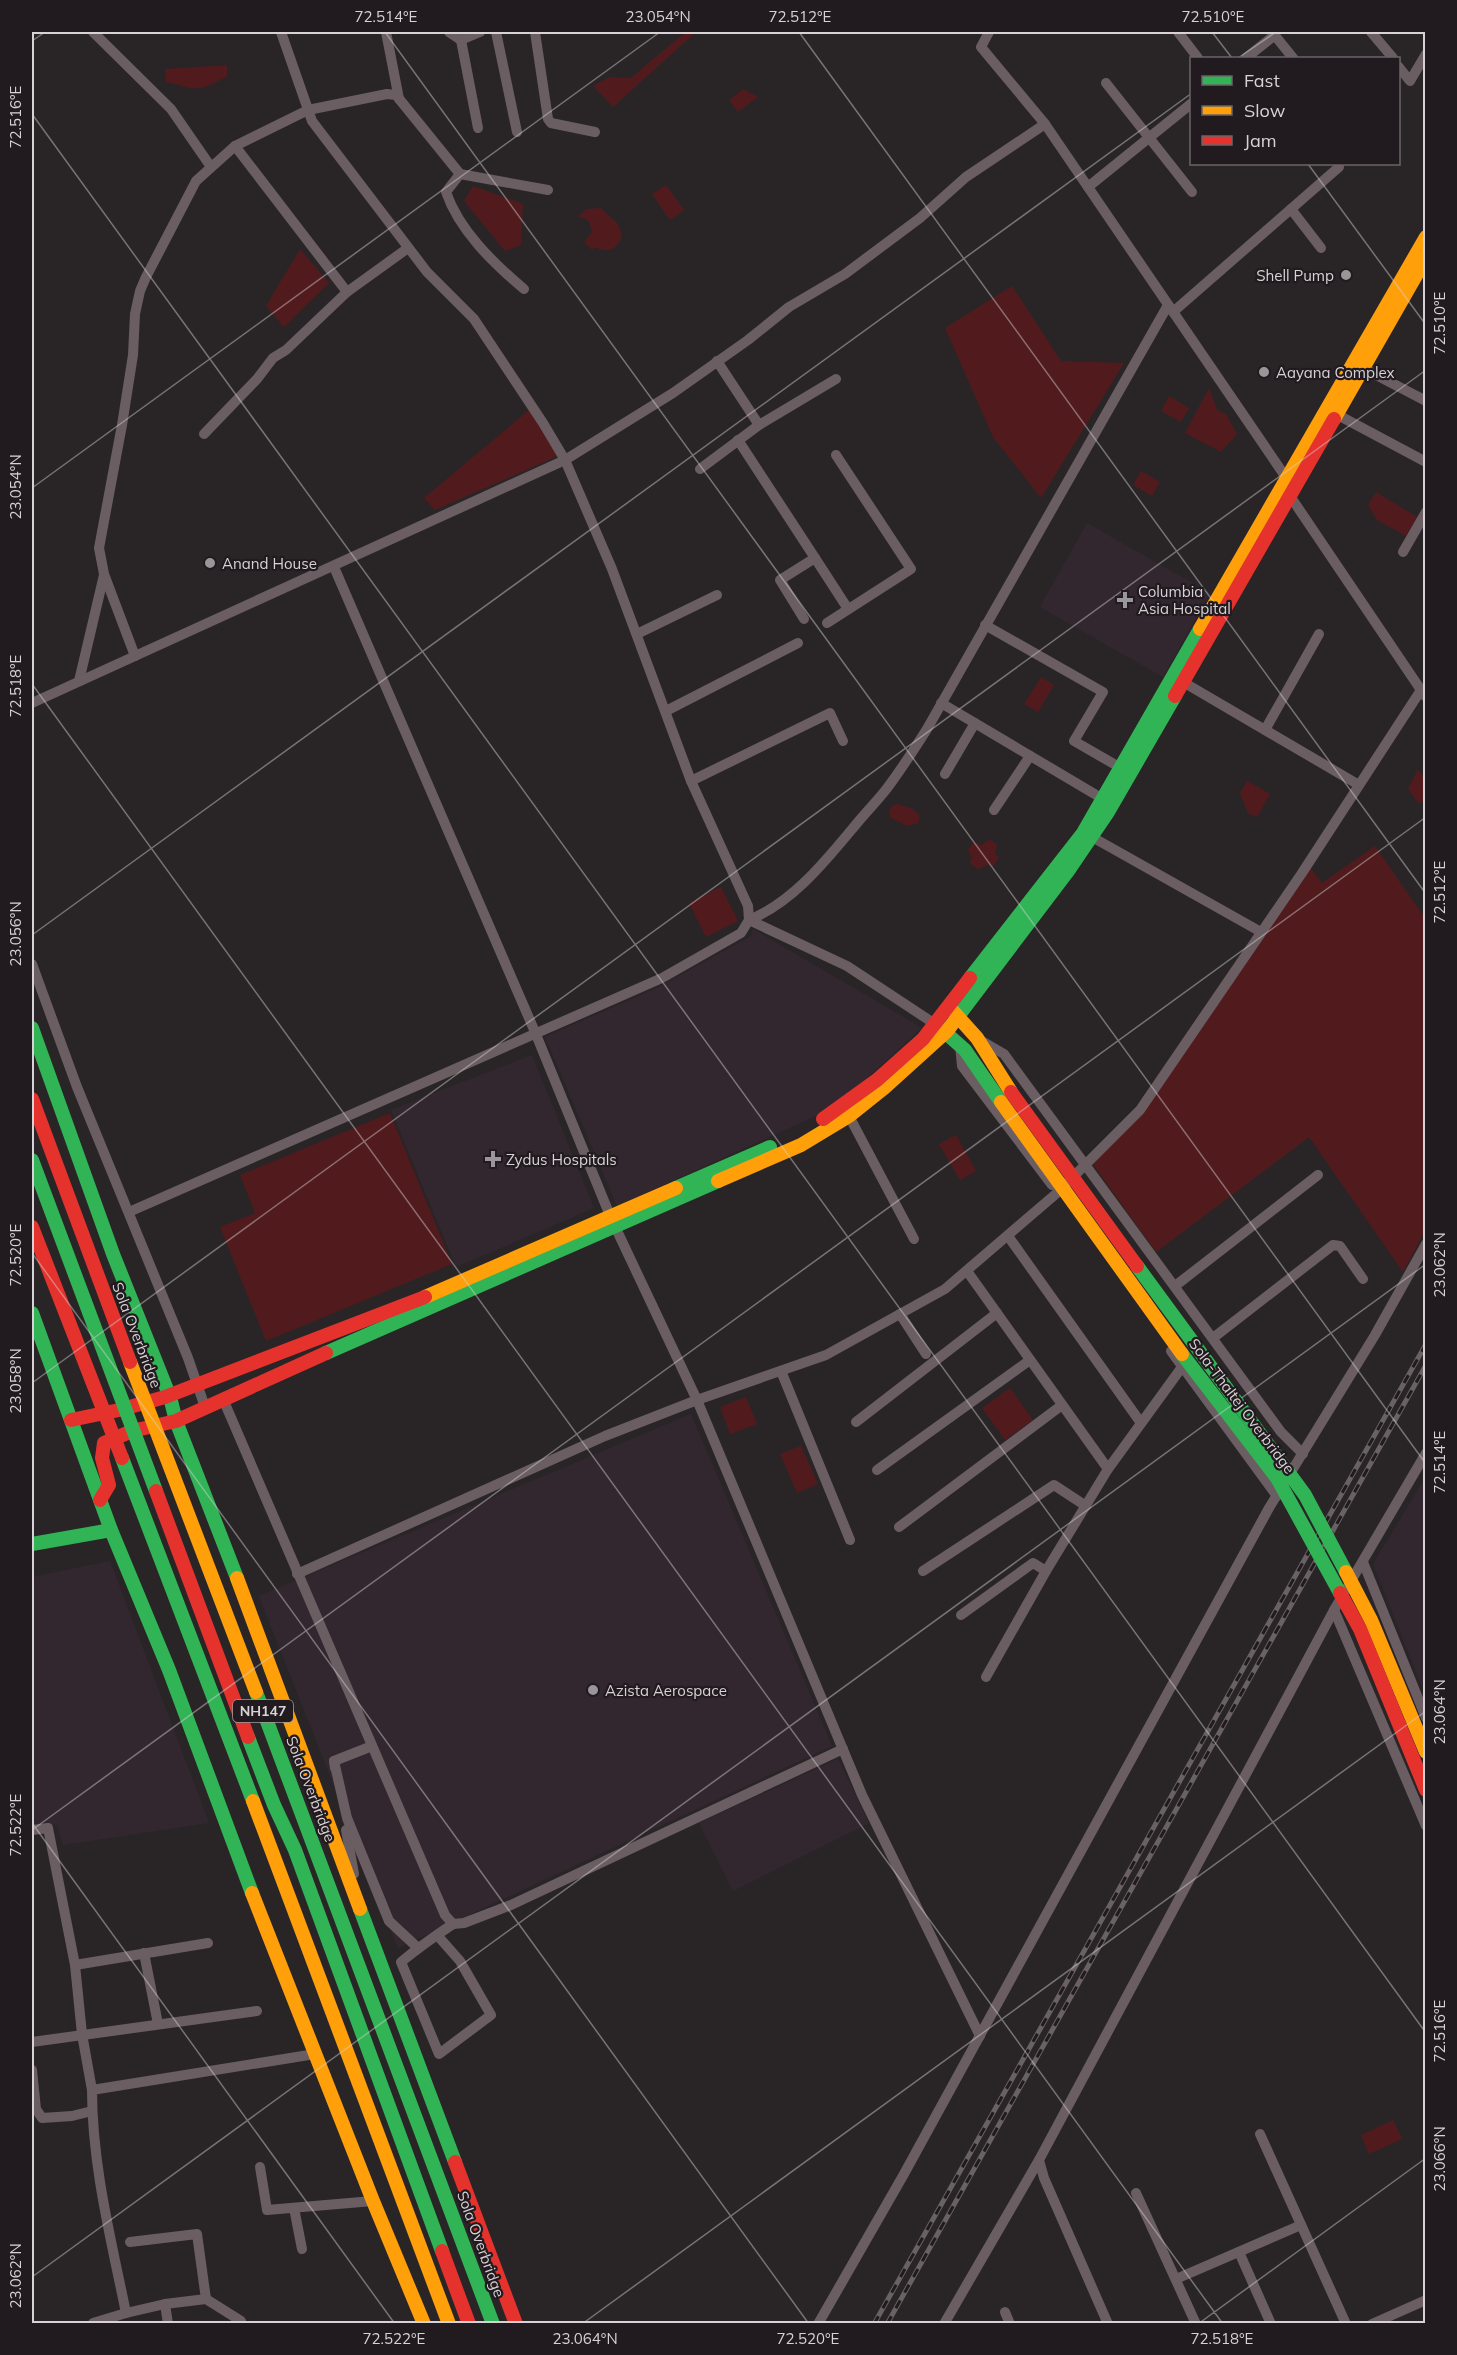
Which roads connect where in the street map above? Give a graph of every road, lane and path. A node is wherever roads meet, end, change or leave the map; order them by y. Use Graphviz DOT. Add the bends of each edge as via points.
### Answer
graph roads {
  1 [pos="93,32"];
  2 [pos="281,32"];
  3 [pos="386,32"];
  4 [pos="449,32"];
  5 [pos="480,32"];
  6 [pos="496,32"];
  7 [pos="535,32"];
  8 [pos="989,32"];
  9 [pos="1178,32"];
  10 [pos="1371,32"];
  11 [pos="1273,33"];
  12 [pos="461,40"];
  13 [pos="1425,54"];
  14 [pos="1197,57"];
  15 [pos="1247,57"];
  16 [pos="1292,57"];
  17 [pos="1392,57"];
  18 [pos="1400,68"];
  19 [pos="1106,83"];
  20 [pos="399,99"];
  21 [pos="1190,104"];
  22 [pos="308,110"];
  23 [pos="1045,124"];
  24 [pos="478,128"];
  25 [pos="517,132"];
  26 [pos="595,132"];
  27 [pos="1149,137"];
  28 [pos="235,146"];
  29 [pos="211,167"];
  30 [pos="1339,167"];
  31 [pos="460,174"];
  32 [pos="1088,187"];
  33 [pos="549,190"];
  34 [pos="1192,192"];
  35 [pos="1291,209"];
  36 [pos="1425,237"];
  37 [pos="408,248"];
  38 [pos="1321,248"];
  39 [pos="1425,258"];
  40 [pos="524,289"];
  41 [pos="347,292"];
  42 [pos="1171,309"];
  43 [pos="717,361"];
  44 [pos="1363,368"];
  45 [pos="836,379"];
  46 [pos="1425,401"];
  47 [pos="1336,414"];
  48 [pos="759,425"];
  49 [pos="204,434"];
  50 [pos="738,440"];
  51 [pos="836,455"];
  52 [pos="565,460"];
  53 [pos="1425,462"];
  54 [pos="700,469"];
  55 [pos="1286,487"];
  56 [pos="1425,512"];
  57 [pos="1403,552"];
  58 [pos="815,558"];
  59 [pos="334,567"];
  60 [pos="104,574"];
  61 [pos="717,595"];
  62 [pos="848,609"];
  63 [pos="804,619"];
  64 [pos="827,623"];
  65 [pos="985,625"];
  66 [pos="637,634"];
  67 [pos="1319,634"];
  68 [pos="798,643"];
  69 [pos="135,656"];
  70 [pos="79,681"];
  71 [pos="1183,682"];
  72 [pos="1423,693"];
  73 [pos="32,703"];
  74 [pos="941,703"];
  75 [pos="666,711"];
  76 [pos="975,723"];
  77 [pos="1265,730"];
  78 [pos="843,741"];
  79 [pos="1030,756"];
  80 [pos="1121,768"];
  81 [pos="945,774"];
  82 [pos="691,781"];
  83 [pos="1359,785"];
  84 [pos="1103,799"];
  85 [pos="994,810"];
  86 [pos="1092,837"];
  87 [pos="749,920"];
  88 [pos="1261,932"];
  89 [pos="32,964"];
  90 [pos="953,1011"];
  91 [pos="32,1028"];
  92 [pos="941,1028"];
  93 [pos="535,1032"];
  94 [pos="977,1038"];
  95 [pos="960,1044"];
  96 [pos="1006,1097"];
  97 [pos="32,1099"];
  98 [pos="849,1116"];
  99 [pos="32,1160"];
  100 [pos="1086,1164"];
  101 [pos="1318,1175"];
  102 [pos="1058,1193"];
  103 [pos="129,1212"];
  104 [pos="613,1223"];
  105 [pos="32,1227"];
  106 [pos="1008,1236"];
  107 [pos="915,1239"];
  108 [pos="1425,1244"];
  109 [pos="967,1271"];
  110 [pos="1364,1279"];
  111 [pos="1175,1286"];
  112 [pos="32,1313"];
  113 [pos="997,1313"];
  114 [pos="900,1314"];
  115 [pos="1213,1338"];
  116 [pos="926,1354"];
  117 [pos="1030,1360"];
  118 [pos="1182,1367"];
  119 [pos="781,1371"];
  120 [pos="195,1384"];
  121 [pos="170,1397"];
  122 [pos="223,1399"];
  123 [pos="697,1400"];
  124 [pos="1062,1405"];
  125 [pos="205,1407"];
  126 [pos="105,1414"];
  127 [pos="71,1420"];
  128 [pos="176,1421"];
  129 [pos="856,1422"];
  130 [pos="1141,1423"];
  131 [pos="114,1437"];
  132 [pos="1425,1453"];
  133 [pos="1303,1454"];
  134 [pos="1108,1469"];
  135 [pos="877,1470"];
  136 [pos="1277,1496"];
  137 [pos="100,1500"];
  138 [pos="1086,1506"];
  139 [pos="110,1525"];
  140 [pos="899,1527"];
  141 [pos="32,1534"];
  142 [pos="850,1540"];
  143 [pos="32,1544"];
  144 [pos="1363,1562"];
  145 [pos="923,1571"];
  146 [pos="1046,1571"];
  147 [pos="297,1574"];
  148 [pos="1334,1610"];
  149 [pos="961,1615"];
  150 [pos="986,1677"];
  151 [pos="1425,1718"];
  152 [pos="372,1746"];
  153 [pos="843,1749"];
  154 [pos="1425,1752"];
  155 [pos="333,1761"];
  156 [pos="1425,1790"];
  157 [pos="1425,1826"];
  158 [pos="32,1830"];
  159 [pos="360,1908"];
  160 [pos="453,1924"];
  161 [pos="437,1935"];
  162 [pos="208,1943"];
  163 [pos="418,1948"];
  164 [pos="144,1953"];
  165 [pos="75,1965"];
  166 [pos="257,2011"];
  167 [pos="158,2024"];
  168 [pos="82,2034"];
  169 [pos="980,2036"];
  170 [pos="32,2042"];
  171 [pos="315,2054"];
  172 [pos="32,2070"];
  173 [pos="92,2090"];
  174 [pos="92,2111"];
  175 [pos="1260,2134"];
  176 [pos="1039,2160"];
  177 [pos="260,2167"];
  178 [pos="1136,2193"];
  179 [pos="373,2200"];
  180 [pos="294,2208"];
  181 [pos="1301,2225"];
  182 [pos="130,2242"];
  183 [pos="302,2249"];
  184 [pos="1239,2252"];
  185 [pos="1176,2279"];
  186 [pos="206,2299"];
  187 [pos="1425,2300"];
  188 [pos="165,2304"];
  189 [pos="1005,2312"];
  190 [pos="126,2313"];
  191 [pos="92,2323"];
  192 [pos="168,2324"];
  193 [pos="242,2324"];
  194 [pos="424,2324"];
  195 [pos="449,2324"];
  196 [pos="469,2324"];
  197 [pos="493,2324"];
  198 [pos="516,2324"];
  199 [pos="818,2324"];
  200 [pos="944,2324"];
  201 [pos="1010,2324"];
  202 [pos="1108,2324"];
  203 [pos="1196,2324"];
  204 [pos="1271,2324"];
  205 [pos="1346,2324"];
  206 [pos="1372,2324"];
  1 -- 29 [label="street" via="171,109"];
  2 -- 22 [label="street"];
  3 -- 20 [label="street"];
  4 -- 12 [label="street"];
  5 -- 12 [label="street"];
  6 -- 25 [label="street"];
  7 -- 26 [label="street" via="548,119 551,123"];
  8 -- 23 [label="street" via="981,47"];
  9 -- 14 [label="street"];
  10 -- 17 [label="street"];
  11 -- 15 [label="street"];
  11 -- 16 [label="street"];
  12 -- 24 [label="street"];
  13 -- 18 [label="street" via="1410,81"];
  19 -- 27 [label="street"];
  20 -- 22 [label="street" via="387,94"];
  20 -- 31 [label="street"];
  21 -- 27 [label="street"];
  22 -- 28 [label="street"];
  22 -- 37 [label="street" via="312,122"];
  23 -- 32 [label="street"];
  23 -- 43 [label="street" via="966,177 920,218 845,274 789,307"];
  27 -- 32 [label="street"];
  27 -- 34 [label="street"];
  28 -- 29 [label="street"];
  28 -- 41 [label="street"];
  29 -- 60 [label="street" via="196,181 184,201 140,291 122,425 101,532 99,548"];
  30 -- 35 [label="street"];
  31 -- 33 [label="street"];
  31 -- 40 [label="street" via="446,192 452,211 497,266"];
  32 -- 42 [label="street"];
  35 -- 38 [label="street"];
  35 -- 42 [label="street"];
  36 -- 55 [label="main road"];
  37 -- 41 [label="street"];
  37 -- 52 [label="street" via="474,319"];
  39 -- 44 [label="main road"];
  41 -- 49 [label="street" via="273,358"];
  42 -- 55 [label="street"];
  42 -- 65 [label="street"];
  43 -- 48 [label="street"];
  43 -- 52 [label="street"];
  44 -- 46 [label="street"];
  44 -- 47 [label="main road"];
  45 -- 48 [label="street"];
  47 -- 53 [label="street"];
  47 -- 55 [label="main road"];
  48 -- 50 [label="street"];
  50 -- 54 [label="street"];
  50 -- 58 [label="street"];
  51 -- 62 [label="street" via="911,568"];
  52 -- 59 [label="street"];
  52 -- 66 [label="street"];
  55 -- 71 [label="main road"];
  55 -- 72 [label="street"];
  55 -- 80 [label="main road"];
  56 -- 57 [label="street"];
  58 -- 62 [label="street"];
  58 -- 63 [label="street" via="780,580"];
  59 -- 69 [label="street"];
  59 -- 93 [label="street"];
  60 -- 69 [label="street"];
  60 -- 70 [label="street"];
  61 -- 66 [label="street"];
  62 -- 64 [label="street"];
  65 -- 74 [label="street"];
  65 -- 80 [label="street" via="1103,692 1074,741"];
  66 -- 75 [label="street"];
  67 -- 77 [label="street"];
  68 -- 75 [label="street"];
  69 -- 70 [label="street"];
  70 -- 73 [label="street"];
  71 -- 77 [label="street"];
  71 -- 86 [label="main road"];
  72 -- 83 [label="street"];
  74 -- 76 [label="street"];
  74 -- 87 [label="street" via="888,787 834,851 788,897"];
  75 -- 82 [label="street"];
  76 -- 79 [label="street"];
  76 -- 81 [label="street"];
  77 -- 83 [label="street"];
  78 -- 82 [label="street" via="830,713"];
  79 -- 84 [label="street"];
  79 -- 85 [label="street"];
  80 -- 84 [label="main road"];
  82 -- 87 [label="street" via="748,906"];
  83 -- 88 [label="street"];
  84 -- 90 [label="main road" via="1060,865"];
  86 -- 88 [label="street"];
  86 -- 90 [label="main road"];
  87 -- 92 [label="street" via="847,966"];
  87 -- 93 [label="street" via="741,933 662,978"];
  88 -- 100 [label="street" via="1140,1110"];
  89 -- 103 [label="street"];
  90 -- 92 [label="main road"];
  90 -- 94 [label="main road"];
  91 -- 121 [label="main road" via="113,1254"];
  92 -- 95 [label="main road"];
  92 -- 98 [label="main road" via="884,1088"];
  92 -- 104 [label="main road" via="878,1080 813,1125"];
  93 -- 103 [label="street"];
  93 -- 104 [label="street"];
  94 -- 96 [label="main road"];
  94 -- 100 [label="street" via="1004,1054"];
  95 -- 96 [label="main road"];
  95 -- 102 [label="street" via="962,1066"];
  96 -- 154 [label="main road, Sola-Thaltej Overbridge, bridge" via="1305,1495 1371,1620"];
  96 -- 156 [label="main road, Sola-Thaltej Overbridge, bridge" via="1172,1341 1277,1478 1360,1629"];
  97 -- 197 [label="main road, Sola Overbridge / NH147, bridge"];
  98 -- 104 [label="main road" via="801,1145"];
  98 -- 107 [label="street"];
  99 -- 196 [label="main road, NH147, bridge" via="274,1805 295,1850"];
  100 -- 102 [label="street"];
  100 -- 111 [label="street"];
  101 -- 111 [label="street"];
  102 -- 106 [label="street"];
  102 -- 118 [label="street"];
  103 -- 120 [label="street"];
  104 -- 120 [label="main road"];
  104 -- 122 [label="main road"];
  104 -- 123 [label="street"];
  105 -- 126 [label="main road"];
  106 -- 109 [label="street"];
  106 -- 130 [label="street"];
  108 -- 133 [label="street"];
  109 -- 113 [label="street"];
  109 -- 114 [label="street" via="945,1289"];
  110 -- 115 [label="street" via="1340,1246 1333,1245"];
  111 -- 115 [label="street"];
  112 -- 127 [label="main road"];
  113 -- 117 [label="street"];
  113 -- 129 [label="street"];
  114 -- 116 [label="street"];
  114 -- 119 [label="street" via="826,1355"];
  115 -- 133 [label="street" via="1281,1431"];
  117 -- 124 [label="street"];
  117 -- 135 [label="street"];
  118 -- 130 [label="street"];
  118 -- 136 [label="street"];
  119 -- 123 [label="street"];
  119 -- 142 [label="street"];
  120 -- 121 [label="main road"];
  120 -- 125 [label="street"];
  121 -- 126 [label="main road"];
  121 -- 128 [label="main road"];
  122 -- 125 [label="main road"];
  122 -- 147 [label="street"];
  123 -- 147 [label="street" via="605,1436"];
  123 -- 153 [label="street"];
  124 -- 134 [label="street"];
  124 -- 140 [label="street"];
  125 -- 128 [label="main road"];
  126 -- 127 [label="main road"];
  126 -- 131 [label="main road"];
  127 -- 137 [label="main road"];
  128 -- 131 [label="main road"];
  128 -- 159 [label="main road"];
  130 -- 134 [label="street"];
  131 -- 137 [label="main road" via="104,1443 102,1458 109,1485"];
  131 -- 195 [label="main road"];
  132 -- 144 [label="street"];
  133 -- 136 [label="street"];
  134 -- 138 [label="street"];
  136 -- 169 [label="street"];
  137 -- 139 [label="main road"];
  138 -- 145 [label="street" via="1054,1485"];
  138 -- 146 [label="street"];
  139 -- 141 [label="main road"];
  139 -- 143 [label="main road"];
  139 -- 171 [label="main road"];
  144 -- 148 [label="street"];
  144 -- 151 [label="street"];
  146 -- 149 [label="street" via="1033,1563"];
  146 -- 150 [label="street"];
  147 -- 152 [label="street"];
  148 -- 157 [label="street"];
  148 -- 176 [label="street"];
  152 -- 155 [label="street"];
  152 -- 160 [label="street" via="445,1915"];
  153 -- 160 [label="street" via="511,1905"];
  153 -- 169 [label="street"];
  155 -- 159 [label="street"];
  155 -- 163 [label="street" via="347,1818 389,1921"];
  158 -- 165 [label="street" via="48,1828"];
  159 -- 198 [label="main road"];
  160 -- 161 [label="street"];
  161 -- 163 [label="street"];
  161 -- 163 [label="street" via="460,1960 491,2015 439,2054 401,1962"];
  162 -- 164 [label="street"];
  164 -- 165 [label="street"];
  164 -- 167 [label="street"];
  165 -- 168 [label="street"];
  166 -- 167 [label="street"];
  167 -- 168 [label="street"];
  168 -- 170 [label="street"];
  168 -- 173 [label="street"];
  169 -- 199 [label="street"];
  171 -- 173 [label="street"];
  171 -- 179 [label="main road"];
  172 -- 174 [label="street" via="36,2109 42,2118"];
  173 -- 174 [label="street"];
  174 -- 190 [label="street" via="99,2182"];
  175 -- 181 [label="street"];
  176 -- 200 [label="street"];
  176 -- 202 [label="street"];
  177 -- 180 [label="street" via="267,2210"];
  178 -- 185 [label="street"];
  179 -- 180 [label="street"];
  179 -- 194 [label="main road"];
  180 -- 183 [label="street"];
  181 -- 184 [label="street"];
  181 -- 205 [label="street"];
  182 -- 186 [label="street" via="202,2233"];
  184 -- 185 [label="street"];
  184 -- 204 [label="street"];
  185 -- 203 [label="street"];
  186 -- 188 [label="street"];
  186 -- 193 [label="street"];
  187 -- 206 [label="street"];
  188 -- 190 [label="street"];
  188 -- 192 [label="street"];
  189 -- 201 [label="street"];
  190 -- 191 [label="street"];
}
